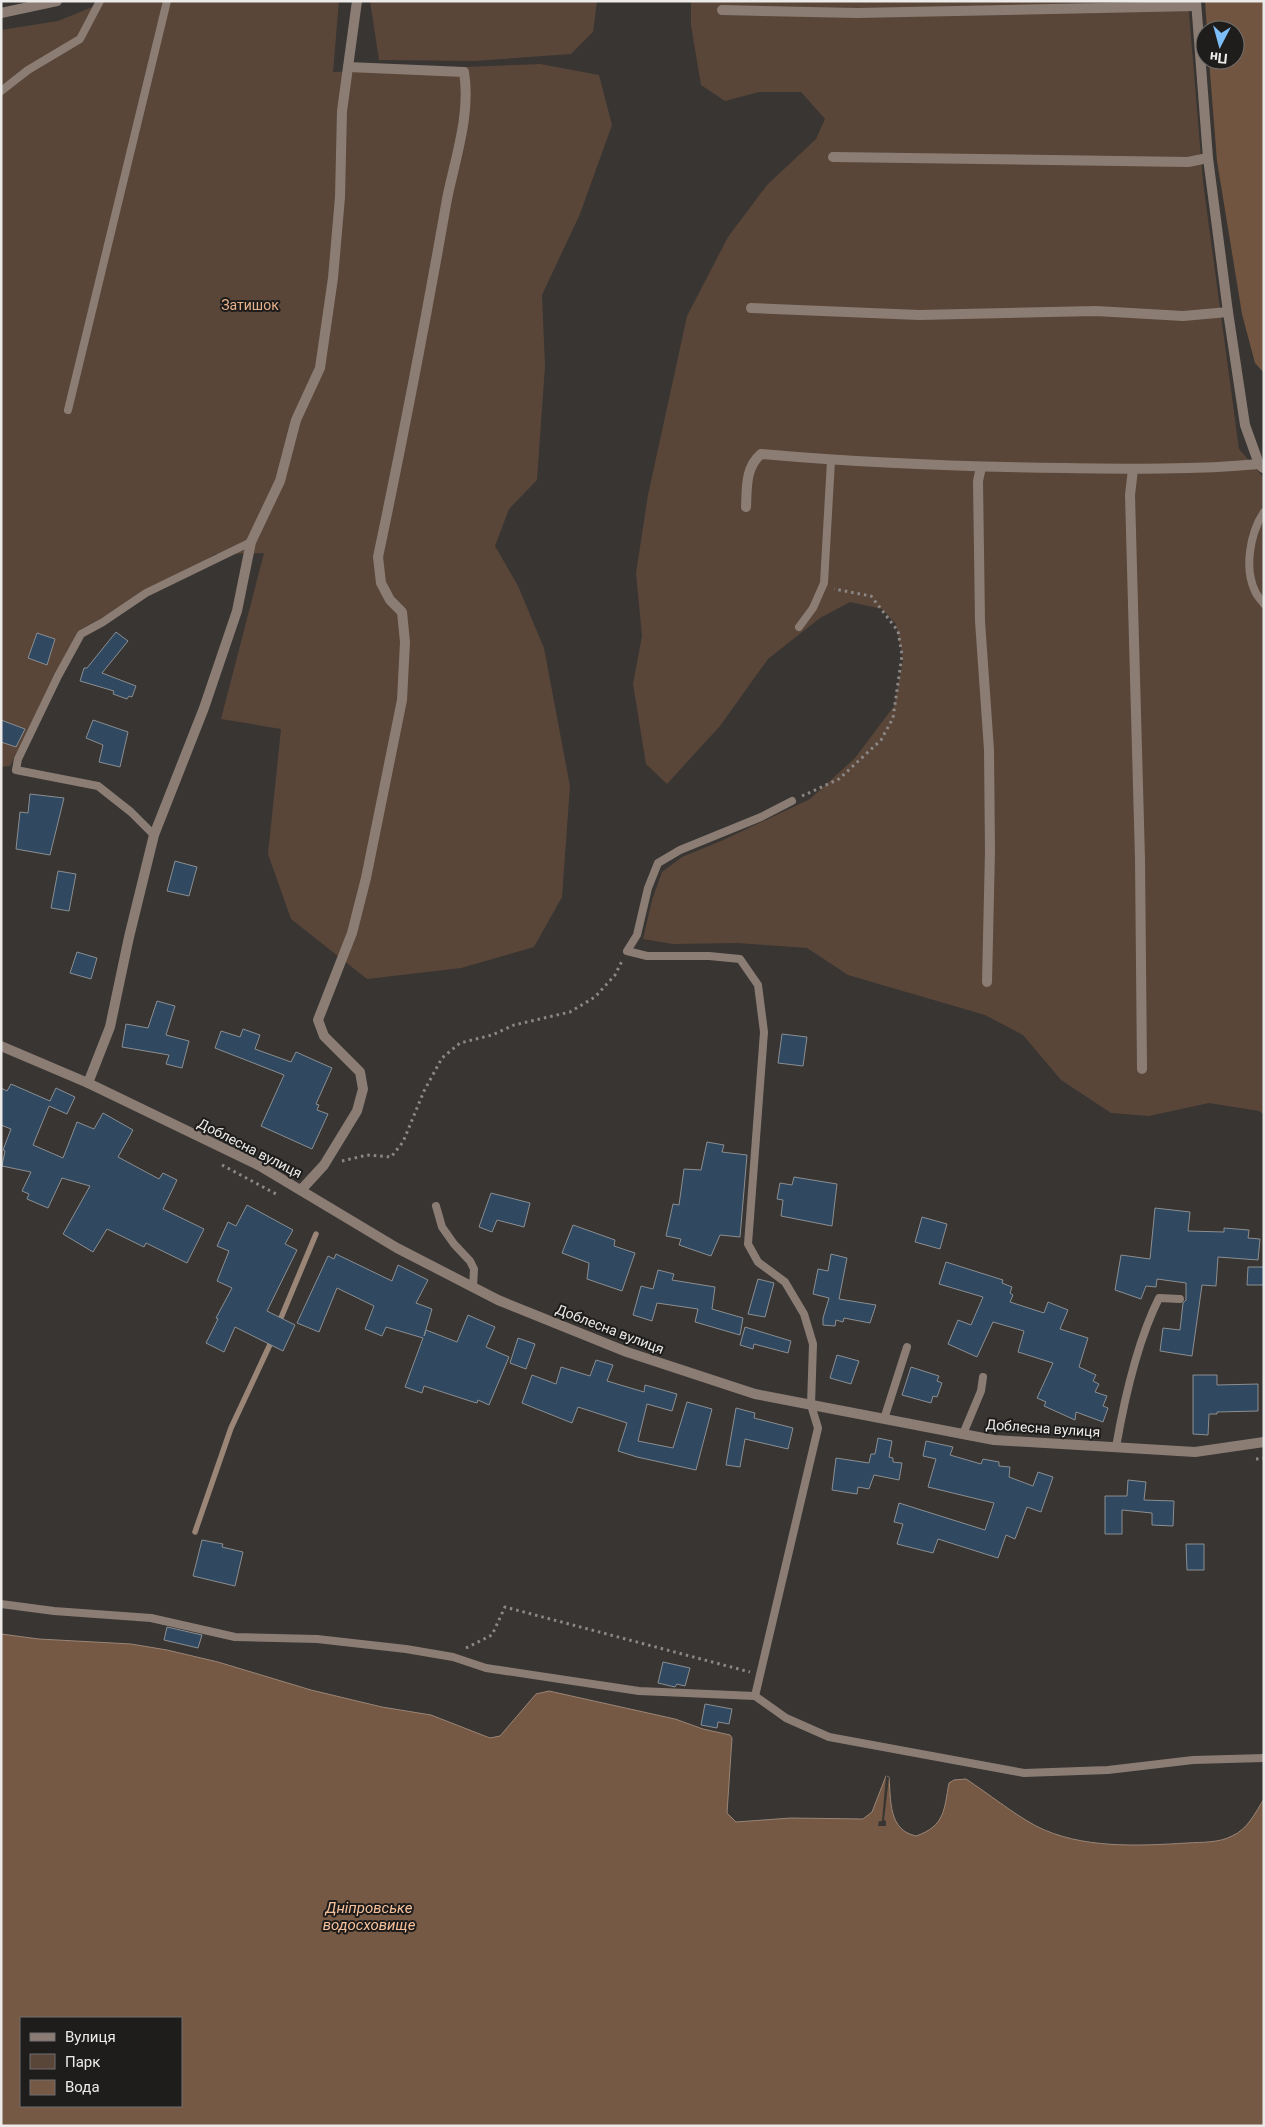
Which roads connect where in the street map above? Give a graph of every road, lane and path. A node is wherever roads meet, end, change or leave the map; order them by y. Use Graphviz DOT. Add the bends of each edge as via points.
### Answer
graph roads {
  1 [pos="57,1"];
  2 [pos="100,1"];
  3 [pos="167,1"];
  4 [pos="357,1"];
  5 [pos="1196,4"];
  6 [pos="722,10"];
  7 [pos="1,13"];
  8 [pos="348,67"];
  9 [pos="1,91"];
  10 [pos="833,158"];
  11 [pos="1208,158"];
  12 [pos="751,308"];
  13 [pos="1228,312"];
  14 [pos="68,410"];
  15 [pos="831,461"];
  16 [pos="1261,466"];
  17 [pos="981,467"];
  18 [pos="1133,469"];
  19 [pos="746,508"];
  20 [pos="1264,512"];
  21 [pos="251,542"];
  22 [pos="824,583"];
  23 [pos="1264,604"];
  24 [pos="799,627"];
  25 [pos="792,800"];
  26 [pos="154,835"];
  27 [pos="627,951"];
  28 [pos="986,982"];
  29 [pos="1,1046"];
  30 [pos="1142,1069"];
  31 [pos="88,1083"];
  32 [pos="217,1162"];
  33 [pos="324,1165"];
  34 [pos="301,1190"];
  35 [pos="287,1199"];
  36 [pos="436,1206"];
  37 [pos="473,1287"];
  38 [pos="1180,1298"];
  39 [pos="907,1347"];
  40 [pos="983,1377"];
  41 [pos="811,1405"];
  42 [pos="884,1419"];
  43 [pos="963,1434"];
  44 [pos="1264,1442"];
  45 [pos="1116,1447"];
  46 [pos="1264,1458"];
  47 [pos="1254,1459"];
  48 [pos="1,1604"];
  49 [pos="453,1657"];
  50 [pos="760,1673"];
  51 [pos="754,1696"];
  52 [pos="1264,1758"];
  1 -- 7 [label="street"];
  2 -- 9 [label="lane" via="80,39 28,70"];
  3 -- 14 [label="lane"];
  4 -- 8 [label="street"];
  5 -- 6 [label="street" via="857,13"];
  5 -- 11 [label="street"];
  8 -- 21 [label="street" via="342,111 340,197 333,278 320,368 296,420 280,481"];
  8 -- 33 [label="street" via="464,72 466,87 464,115 438,257 378,557 381,583 390,600 402,612 402,700 352,933 318,1020 324,1036 360,1072 363,1089 357,1111"];
  10 -- 11 [label="street" via="1188,162"];
  11 -- 13 [label="street"];
  12 -- 13 [label="street" via="920,314 1096,311 1183,316"];
  13 -- 16 [label="street" via="1245,425"];
  15 -- 17 [label="street"];
  15 -- 19 [label="street" via="761,454 753,461 748,477"];
  15 -- 22 [label="lane"];
  16 -- 18 [label="street"];
  17 -- 18 [label="street"];
  17 -- 28 [label="street" via="978,480 980,612 990,851"];
  18 -- 30 [label="street" via="1130,495"];
  20 -- 23 [label="lane" via="1256,523 1250,572 1255,591"];
  21 -- 26 [label="street" via="237,611 204,708"];
  21 -- 26 [label="lane" via="146,593 81,634 18,759 16,770 98,786"];
  22 -- 24 [label="lane" via="813,608"];
  22 -- 25 [label="path" via="835,590 871,596 898,631 902,655 893,718 881,740 840,779"];
  25 -- 27 [label="lane" via="761,818 680,850 658,863 637,934"];
  26 -- 31 [label="street" via="110,1027"];
  27 -- 33 [label="path" via="615,975 595,997 570,1012 460,1043 442,1058 403,1142 390,1157 367,1155"];
  27 -- 41 [label="lane" via="647,956 740,959 758,985 764,1032 748,1244 758,1262 785,1282 804,1314 813,1344"];
  29 -- 31 [label="street, Доблесна вулиця"];
  31 -- 34 [label="street, Доблесна вулиця" via="260,1166"];
  32 -- 35 [label="path"];
  33 -- 34 [label="street"];
  34 -- 37 [label="street, Доблесна вулиця" via="397,1248"];
  36 -- 37 [label="lane" via="442,1227 474,1268"];
  37 -- 41 [label="street, Доблесна вулиця" via="627,1352 756,1394"];
  38 -- 45 [label="lane" via="1159,1298 1149,1318"];
  39 -- 42 [label="lane"];
  40 -- 43 [label="lane" via="981,1391"];
  41 -- 42 [label="street, Доблесна вулиця"];
  41 -- 50 [label="lane" via="818,1428"];
  42 -- 43 [label="street, Доблесна вулиця"];
  43 -- 45 [label="street, Доблесна вулиця" via="994,1440"];
  44 -- 45 [label="street, Доблесна вулиця" via="1195,1452"];
  46 -- 47 [label="path"];
  48 -- 49 [label="lane" via="151,1618 235,1637 317,1639"];
  49 -- 50 [label="path" via="492,1635 505,1607 676,1654"];
  49 -- 51 [label="lane" via="486,1668 639,1691"];
  50 -- 51 [label="lane"];
  51 -- 52 [label="lane" via="786,1718 829,1737 1024,1773"];
}
